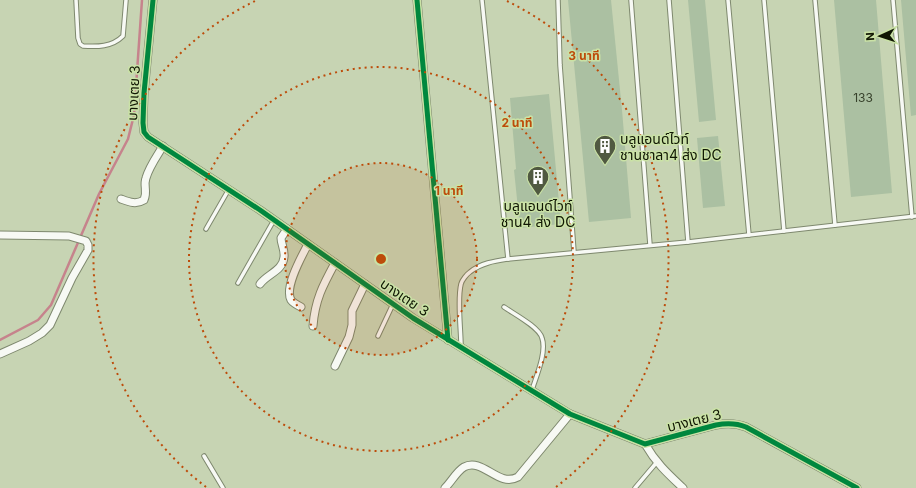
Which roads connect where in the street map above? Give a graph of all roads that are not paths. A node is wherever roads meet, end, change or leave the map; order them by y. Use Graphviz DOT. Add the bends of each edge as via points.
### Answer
graph roads {
  1 [pos="76,0"];
  2 [pos="126,0"];
  3 [pos="154,0"];
  4 [pos="417,0"];
  5 [pos="482,0"];
  6 [pos="558,0"];
  7 [pos="631,0"];
  8 [pos="669,0"];
  9 [pos="728,0"];
  10 [pos="764,0"];
  11 [pos="815,0"];
  12 [pos="893,0"];
  13 [pos="163,146"];
  14 [pos="229,189"];
  15 [pos="121,199"];
  16 [pos="914,216"];
  17 [pos="274,220"];
  18 [pos="835,226"];
  19 [pos="206,229"];
  20 [pos="287,229"];
  21 [pos="784,231"];
  22 [pos="0,235"];
  23 [pos="749,235"];
  24 [pos="688,242"];
  25 [pos="308,244"];
  26 [pos="650,245"];
  27 [pos="574,252"];
  28 [pos="508,259"];
  29 [pos="335,263"];
  30 [pos="238,283"];
  31 [pos="260,284"];
  32 [pos="365,284"];
  33 [pos="393,304"];
  34 [pos="504,306"];
  35 [pos="301,307"];
  36 [pos="313,326"];
  37 [pos="378,336"];
  38 [pos="448,340"];
  39 [pos="461,348"];
  40 [pos="0,354"];
  41 [pos="335,366"];
  42 [pos="532,392"];
  43 [pos="570,414"];
  44 [pos="645,444"];
  45 [pos="204,456"];
  46 [pos="657,462"];
  47 [pos="223,488"];
  48 [pos="445,488"];
  49 [pos="635,488"];
  50 [pos="683,488"];
  51 [pos="857,488"];
  1 -- 2 [label="lane" via="78,38 80,44 89,46 108,45 123,36"];
  3 -- 13 [label="street, บางเตย 3" via="142,123 148,137"];
  4 -- 38 [label="street"];
  5 -- 28 [label="lane"];
  6 -- 27 [label="lane" via="560,64"];
  7 -- 26 [label="lane"];
  8 -- 24 [label="lane"];
  9 -- 23 [label="lane"];
  10 -- 21 [label="lane"];
  11 -- 18 [label="lane"];
  12 -- 16 [label="lane"];
  13 -- 14 [label="street, บางเตย 3"];
  13 -- 15 [label="street" via="146,177 147,190 144,200 134,203"];
  14 -- 17 [label="street, บางเตย 3"];
  14 -- 19 [label="lane"];
  16 -- 18 [label="lane"];
  17 -- 20 [label="street, บางเตย 3"];
  17 -- 30 [label="lane"];
  18 -- 21 [label="lane"];
  20 -- 25 [label="street, บางเตย 3"];
  20 -- 31 [label="street" via="281,238 284,256 282,263"];
  21 -- 23 [label="lane"];
  22 -- 40 [label="street" via="75,237 86,241 88,250 50,325 29,341"];
  23 -- 24 [label="lane"];
  24 -- 26 [label="lane"];
  25 -- 29 [label="street, บางเตย 3"];
  25 -- 35 [label="street" via="289,293 293,303"];
  26 -- 27 [label="lane"];
  27 -- 28 [label="lane"];
  28 -- 39 [label="lane" via="477,267 468,273 461,283"];
  29 -- 32 [label="street, บางเตย 3"];
  29 -- 36 [label="street" via="318,296"];
  32 -- 33 [label="street, บางเตย 3"];
  32 -- 41 [label="street" via="352,311 349,337"];
  33 -- 37 [label="lane"];
  33 -- 38 [label="street, บางเตย 3"];
  34 -- 42 [label="lane" via="542,337 544,349"];
  38 -- 39 [label="street, บางเตย 3"];
  39 -- 42 [label="street, บางเตย 3"];
  42 -- 43 [label="street, บางเตย 3"];
  43 -- 44 [label="street, บางเตย 3"];
  43 -- 48 [label="street" via="513,480 503,479 476,465 470,465 461,469"];
  44 -- 46 [label="street"];
  44 -- 51 [label="street, บางเตย 3" via="716,425 737,424"];
  45 -- 47 [label="lane"];
  46 -- 49 [label="lane"];
  46 -- 50 [label="street"];
}
